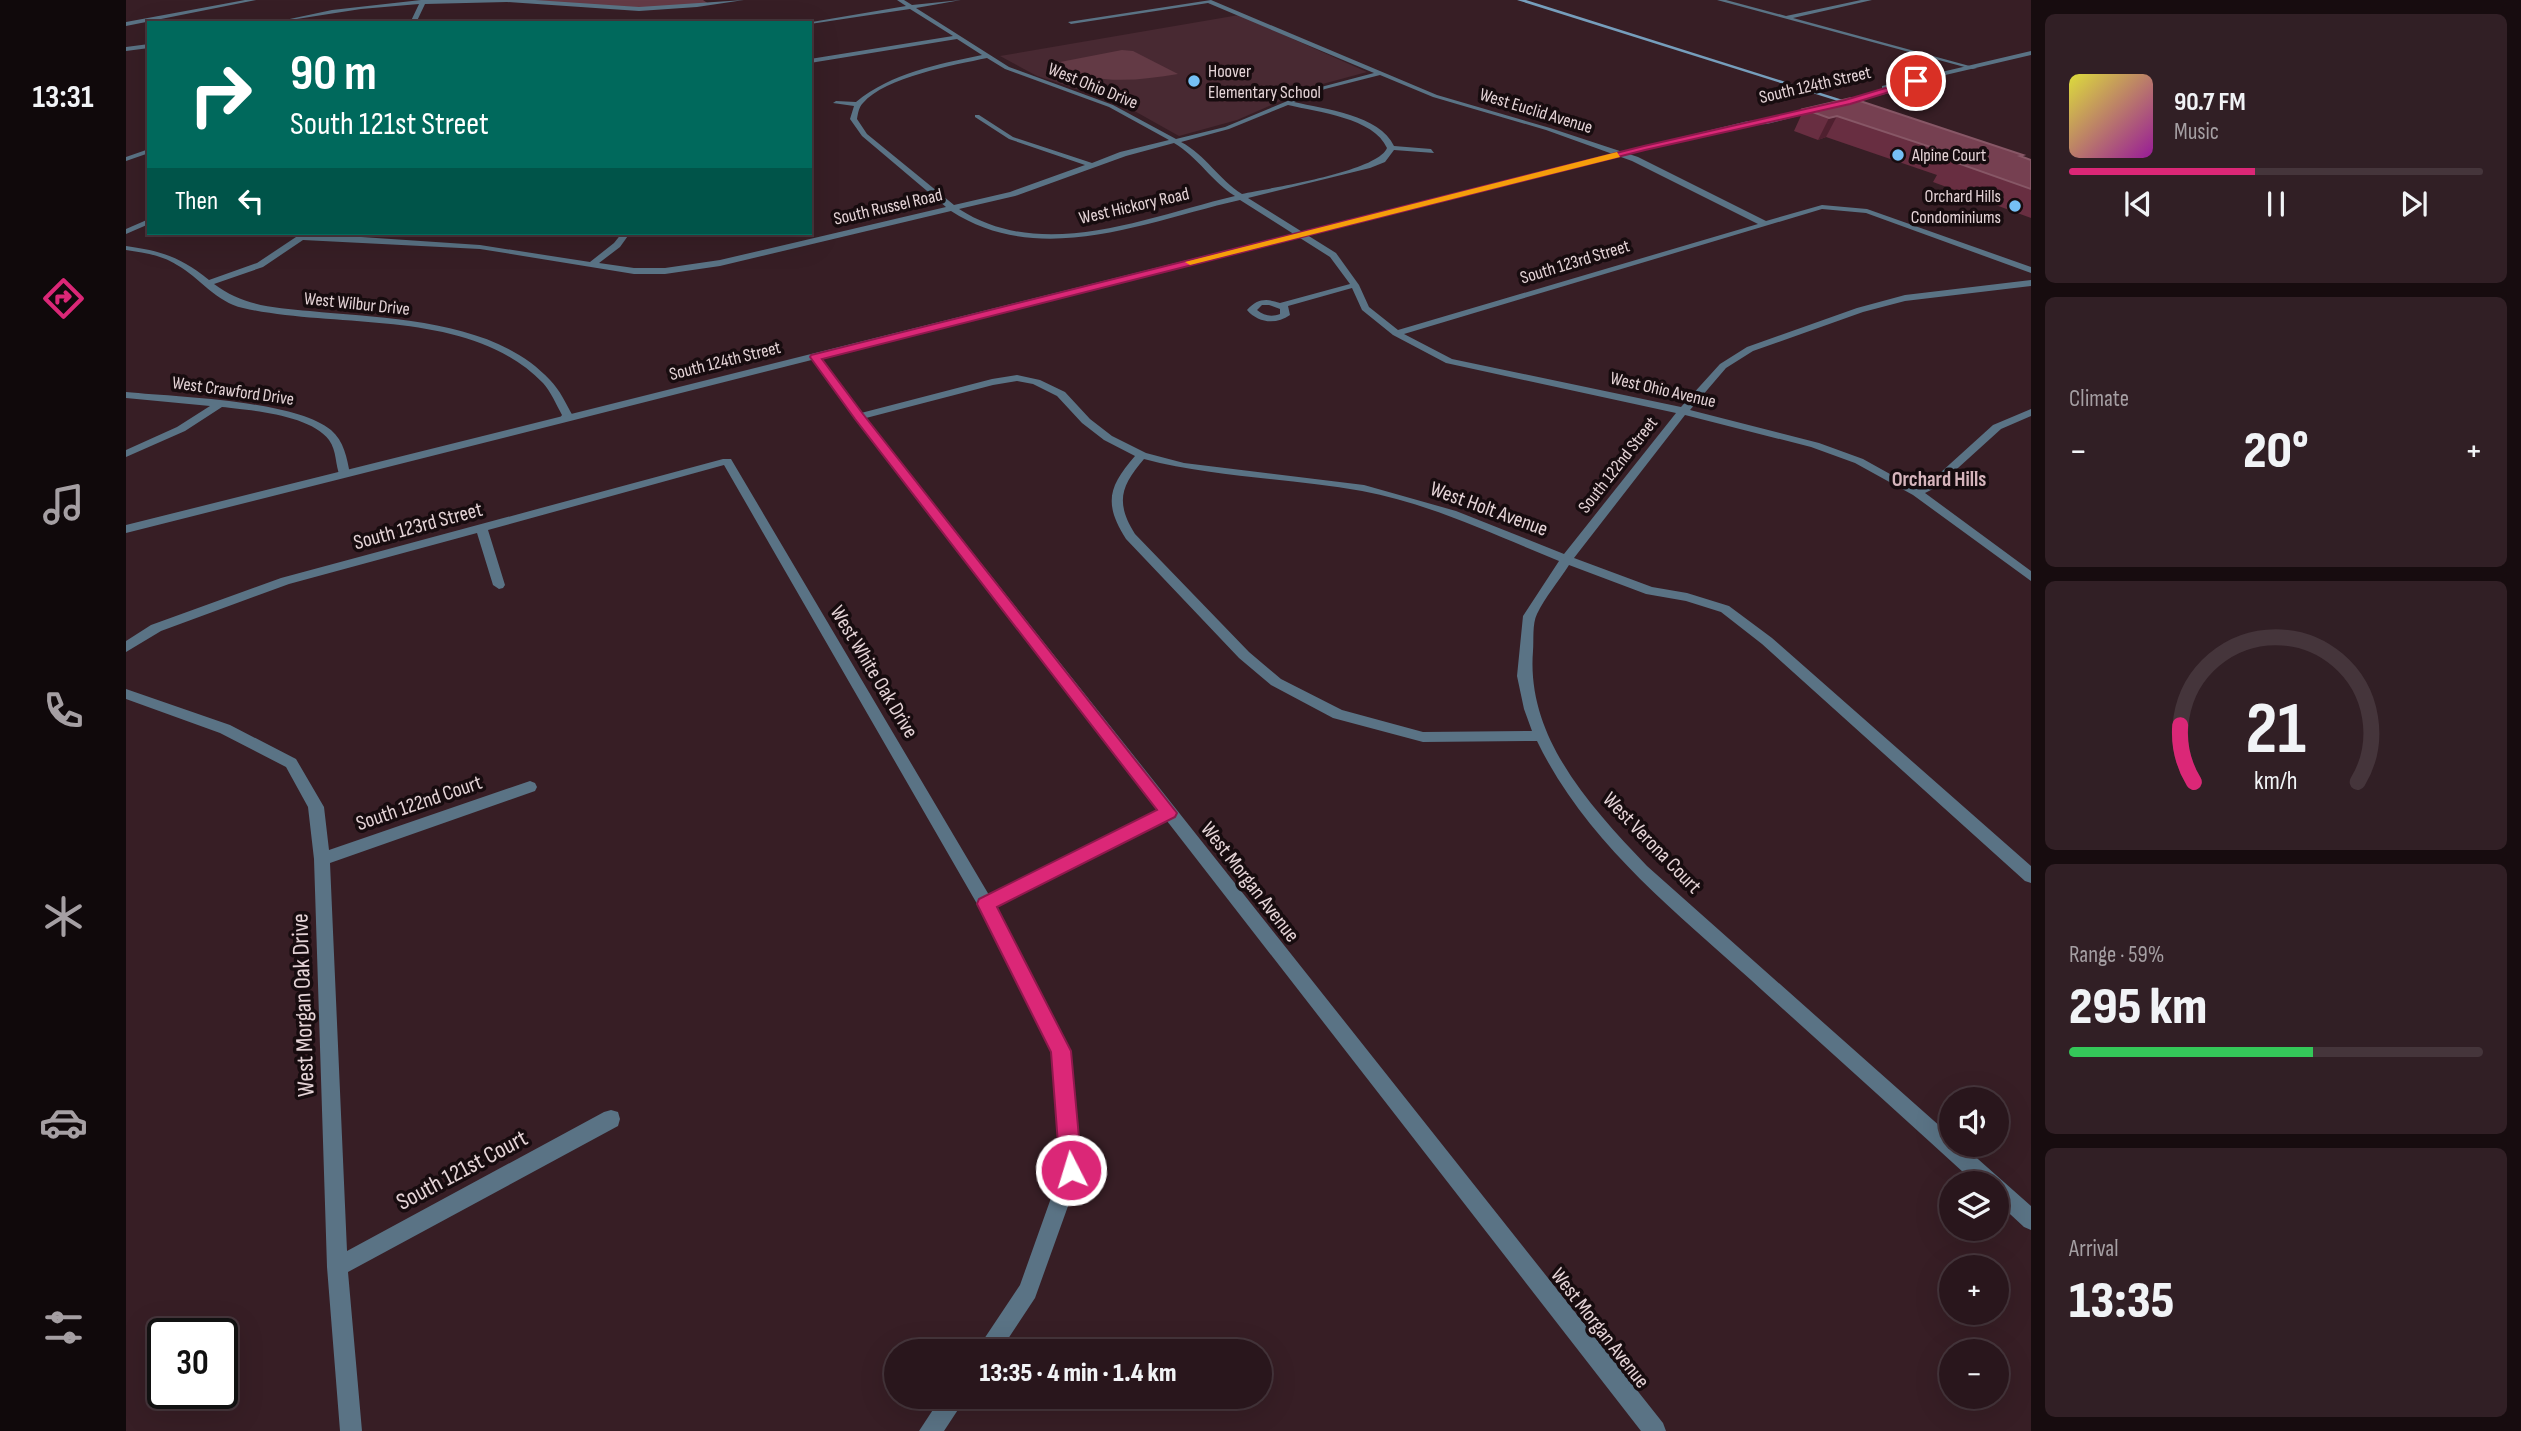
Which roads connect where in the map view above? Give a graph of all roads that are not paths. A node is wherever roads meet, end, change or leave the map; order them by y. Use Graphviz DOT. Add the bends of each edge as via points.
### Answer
graph roads {
  1 [pos="253,0"];
  2 [pos="741,0"];
  3 [pos="900,0"];
  4 [pos="958,0"];
  5 [pos="1207,0"];
  6 [pos="1520,0"];
  7 [pos="1720,0"];
  8 [pos="1869,0"];
  9 [pos="423,2"];
  10 [pos="911,7"];
  11 [pos="1785,18"];
  12 [pos="284,21"];
  13 [pos="414,21"];
  14 [pos="1071,22"];
  15 [pos="812,23"];
  16 [pos="126,24"];
  17 [pos="957,37"];
  18 [pos="147,46"];
  19 [pos="126,49"];
  20 [pos="1684,53"];
  21 [pos="2031,53"];
  22 [pos="986,56"];
  23 [pos="812,61"];
  24 [pos="1974,68"];
  25 [pos="1381,73"];
  26 [pos="1891,87"];
  27 [pos="1818,100"];
  28 [pos="1833,101"];
  29 [pos="1847,102"];
  30 [pos="836,103"];
  31 [pos="1289,103"];
  32 [pos="858,104"];
  33 [pos="977,116"];
  34 [pos="1748,122"];
  35 [pos="1176,141"];
  36 [pos="1391,148"];
  37 [pos="1431,151"];
  38 [pos="147,152"];
  39 [pos="1620,154"];
  40 [pos="126,159"];
  41 [pos="1091,165"];
  42 [pos="1240,197"];
  43 [pos="954,208"];
  44 [pos="147,222"];
  45 [pos="1765,224"];
  46 [pos="126,232"];
  47 [pos="812,232"];
  48 [pos="1301,234"];
  49 [pos="305,235"];
  50 [pos="624,235"];
  51 [pos="819,239"];
  52 [pos="126,248"];
  53 [pos="591,265"];
  54 [pos="2031,270"];
  55 [pos="2031,283"];
  56 [pos="206,284"];
  57 [pos="1355,285"];
  58 [pos="1281,305"];
  59 [pos="1396,333"];
  60 [pos="815,357"];
  61 [pos="126,395"];
  62 [pos="218,405"];
  63 [pos="1683,411"];
  64 [pos="2030,413"];
  65 [pos="566,417"];
  66 [pos="859,417"];
  67 [pos="126,454"];
  68 [pos="1142,455"];
  69 [pos="727,461"];
  70 [pos="344,474"];
  71 [pos="1917,493"];
  72 [pos="482,528"];
  73 [pos="126,529"];
  74 [pos="1567,559"];
  75 [pos="2031,577"];
  76 [pos="499,585"];
  77 [pos="126,647"];
  78 [pos="126,694"];
  79 [pos="1541,736"];
  80 [pos="530,787"];
  81 [pos="1169,813"];
  82 [pos="322,859"];
  83 [pos="2031,876"];
  84 [pos="986,904"];
  85 [pos="611,1119"];
  86 [pos="1977,1171"];
  87 [pos="2009,1200"];
  88 [pos="2031,1220"];
  89 [pos="337,1267"];
  90 [pos="995,1339"];
  91 [pos="946,1409"];
  92 [pos="351,1431"];
  93 [pos="930,1431"];
  94 [pos="1655,1431"];
  1 -- 16 [label="street"];
  2 -- 9 [label="street" via="641,9 510,0"];
  3 -- 10 [label="street, West Ohio Drive"];
  4 -- 10 [label="street"];
  5 -- 14 [label="street"];
  5 -- 25 [label="street, West Euclid Avenue"];
  6 -- 20 [label="main road"];
  7 -- 11 [label="street"];
  8 -- 11 [label="street"];
  9 -- 12 [label="street"];
  9 -- 13 [label="street"];
  10 -- 15 [label="street"];
  10 -- 17 [label="street, West Ohio Drive"];
  11 -- 24 [label="street"];
  17 -- 22 [label="street, West Ohio Drive"];
  17 -- 23 [label="street"];
  18 -- 19 [label="street"];
  20 -- 27 [label="main road"];
  20 -- 28 [label="main road"];
  21 -- 24 [label="street, South 124th Street"];
  22 -- 32 [label="street" via="898,79"];
  22 -- 35 [label="street, West Ohio Drive" via="1025,76 1111,106"];
  24 -- 26 [label="street, South 124th Street"];
  25 -- 31 [label="street, South Russel Road" via="1323,88"];
  25 -- 39 [label="street, West Euclid Avenue" via="1447,100"];
  26 -- 28 [label="street, South 124th Street"];
  26 -- 29 [label="street, South 124th Street"];
  27 -- 28 [label="street, South 124th Street"];
  27 -- 34 [label="street, South 124th Street"];
  28 -- 29 [label="street, South 124th Street"];
  28 -- 29 [label="main road" via="1862,111"];
  28 -- 34 [label="street, South 124th Street" via="1767,122"];
  30 -- 32 [label="street"];
  31 -- 35 [label="street, South Russel Road" via="1250,121"];
  31 -- 36 [label="street" via="1369,125 1388,138"];
  32 -- 43 [label="street, West Hickory Road" via="852,117 857,128"];
  33 -- 41 [label="street" via="1012,138"];
  34 -- 39 [label="street, South 124th Street"];
  35 -- 41 [label="street, South Russel Road"];
  35 -- 42 [label="street, West Ohio Drive"];
  36 -- 37 [label="street"];
  36 -- 42 [label="street, West Hickory Road" via="1387,156 1367,167"];
  38 -- 40 [label="street"];
  39 -- 45 [label="street, West Euclid Avenue"];
  39 -- 48 [label="street, South 124th Street"];
  41 -- 43 [label="street, South Russel Road" via="1012,194"];
  42 -- 43 [label="street, West Hickory Road" via="1071,236 1000,231 974,222"];
  42 -- 48 [label="street, West Ohio Drive"];
  43 -- 51 [label="street, South Russel Road"];
  44 -- 46 [label="street"];
  45 -- 54 [label="street" via="1822,207 1867,211"];
  45 -- 59 [label="street, South 123rd Street"];
  47 -- 51 [label="street"];
  48 -- 57 [label="street, West Ohio Avenue" via="1333,255"];
  48 -- 60 [label="street, South 124th Street"];
  49 -- 53 [label="street, South Russel Road" via="480,247"];
  49 -- 56 [label="street" via="260,265"];
  50 -- 53 [label="street"];
  51 -- 53 [label="street, South Russel Road" via="679,269 634,271"];
  52 -- 56 [label="street, West Wilbur Drive" via="173,259"];
  55 -- 63 [label="street, South 122nd Street" via="1905,298 1801,329 1749,349 1723,366"];
  56 -- 65 [label="street, West Wilbur Drive" via="228,300 257,308 395,323 472,337 501,348 545,379"];
  57 -- 58 [label="street"];
  57 -- 59 [label="street, West Ohio Avenue" via="1365,308"];
  59 -- 63 [label="street, West Ohio Avenue" via="1450,361"];
  60 -- 65 [label="street, South 124th Street"];
  60 -- 66 [label="street, West Morgan Avenue"];
  61 -- 62 [label="street, West Crawford Drive"];
  62 -- 67 [label="street"];
  62 -- 70 [label="street, West Crawford Drive" via="280,414 319,426 340,449"];
  63 -- 71 [label="street, West Ohio Avenue" via="1815,445 1859,461"];
  63 -- 74 [label="street, South 122nd Street"];
  64 -- 71 [label="street" via="1997,427 1933,485"];
  65 -- 70 [label="street, South 124th Street"];
  66 -- 68 [label="street, West Holt Avenue" via="1017,378 1061,394 1108,438"];
  66 -- 81 [label="street, West Morgan Avenue"];
  68 -- 74 [label="street, West Holt Avenue" via="1184,466 1364,488 1452,513"];
  68 -- 79 [label="street" via="1118,487 1115,504 1119,520 1244,655 1276,682 1338,714 1423,737"];
  69 -- 72 [label="street, South 123rd Street"];
  69 -- 84 [label="street, West White Oak Drive"];
  70 -- 73 [label="street, South 124th Street"];
  71 -- 75 [label="street, West Ohio Avenue"];
  72 -- 76 [label="street"];
  72 -- 77 [label="street, South 123rd Street" via="285,581 156,628"];
  74 -- 79 [label="street, South 122nd Street" via="1529,616 1524,676"];
  74 -- 83 [label="street, West Holt Avenue" via="1650,591 1726,609"];
  78 -- 82 [label="street, West Morgan Oak Drive" via="225,729 291,763 316,807"];
  79 -- 86 [label="street, West Verona Court" via="1555,766 1593,821 1641,871"];
  80 -- 82 [label="street, South 122nd Court"];
  81 -- 84 [label="street"];
  81 -- 94 [label="street, West Morgan Avenue"];
  82 -- 89 [label="street, West Morgan Oak Drive"];
  84 -- 90 [label="street, West White Oak Drive" via="1061,1051 1071,1170 1028,1291"];
  85 -- 89 [label="street, South 121st Court"];
  87 -- 88 [label="street"];
  89 -- 92 [label="street, West Morgan Oak Drive"];
  91 -- 93 [label="street"];
}
